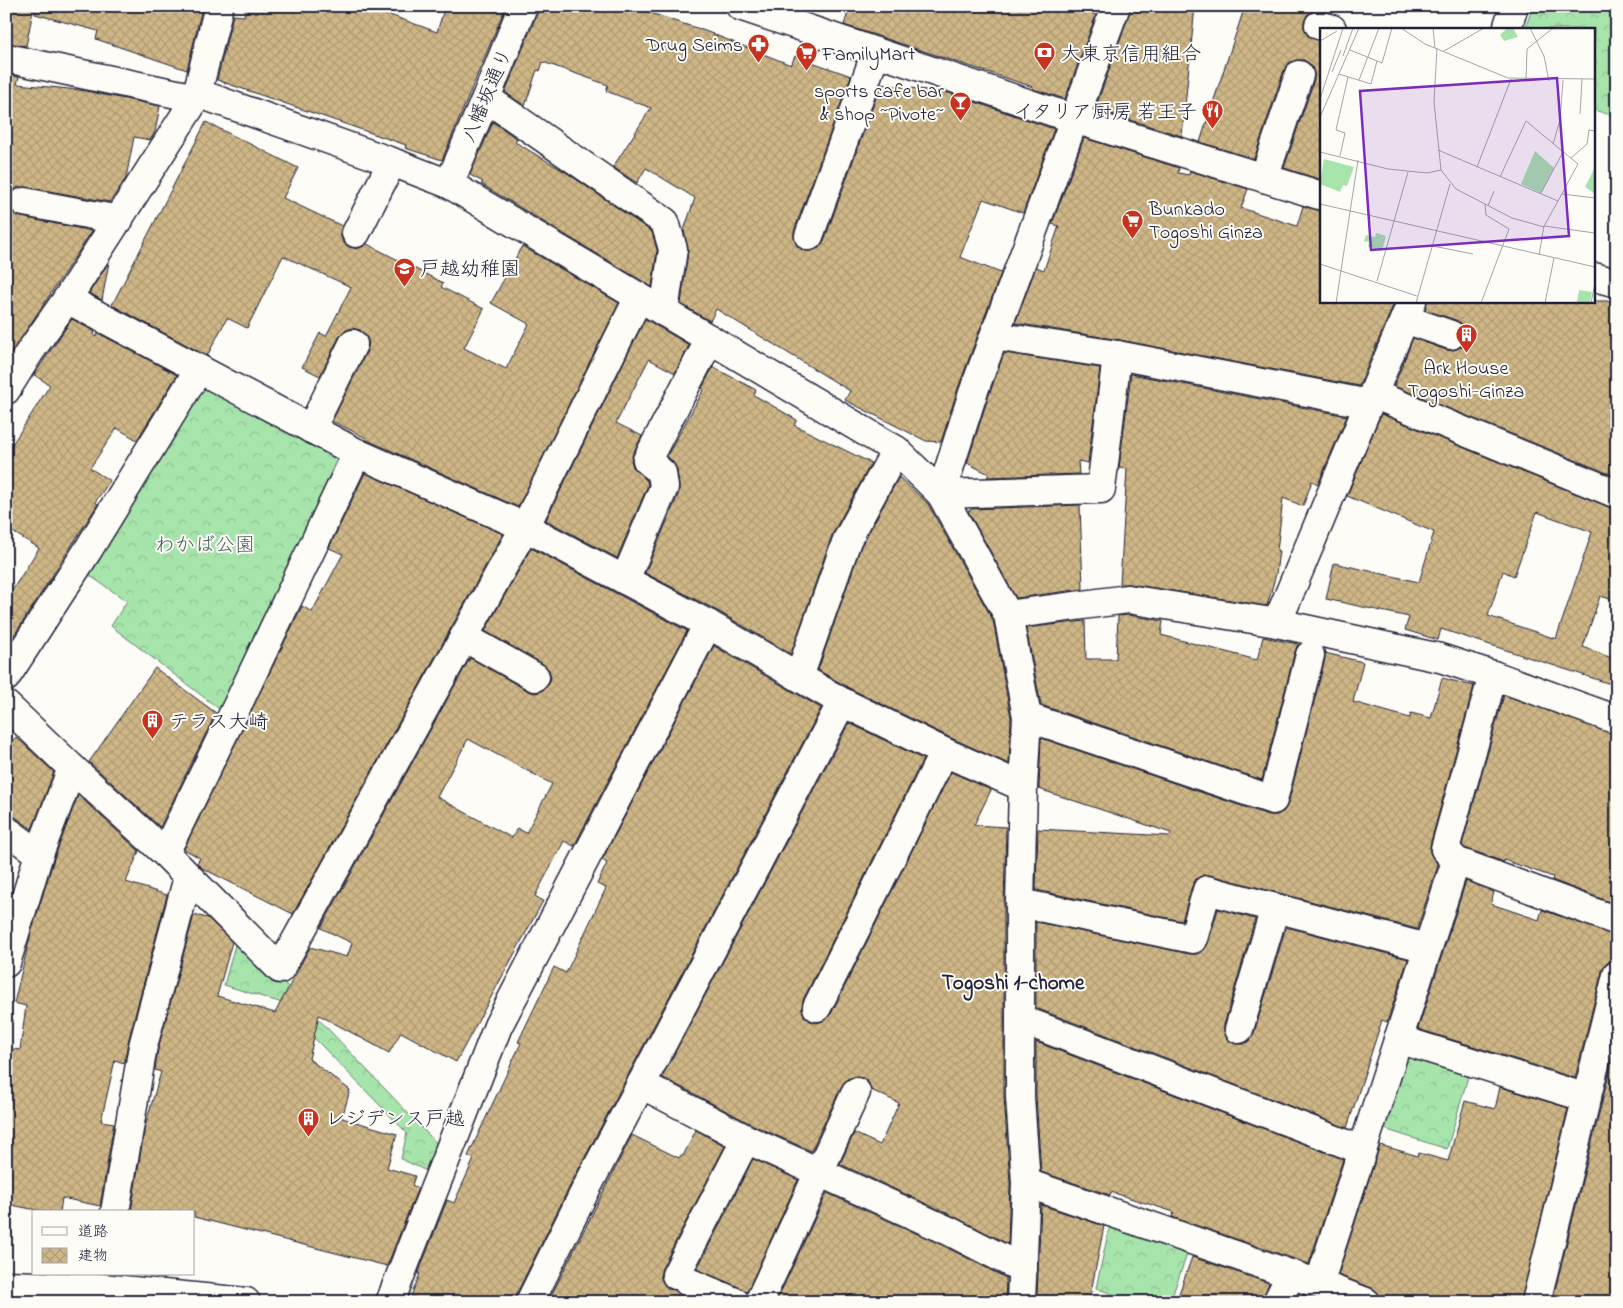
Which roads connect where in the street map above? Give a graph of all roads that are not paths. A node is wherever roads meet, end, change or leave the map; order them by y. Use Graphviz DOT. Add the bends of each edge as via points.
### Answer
graph roads {
  1 [pos="219,6"];
  2 [pos="523,6"];
  3 [pos="1116,6"];
  4 [pos="1514,6"];
  5 [pos="750,8"];
  6 [pos="1507,28"];
  7 [pos="876,52"];
  8 [pos="6,58"];
  9 [pos="1299,75"];
  10 [pos="197,95"];
  11 [pos="486,98"];
  12 [pos="1074,119"];
  13 [pos="392,162"];
  14 [pos="1264,178"];
  15 [pos="449,184"];
  16 [pos="1320,195"];
  17 [pos="24,202"];
  18 [pos="119,220"];
  19 [pos="356,233"];
  20 [pos="809,236"];
  21 [pos="1596,278"];
  22 [pos="1617,283"];
  23 [pos="639,297"];
  24 [pos="67,299"];
  25 [pos="1408,310"];
  26 [pos="664,312"];
  27 [pos="1451,335"];
  28 [pos="994,336"];
  29 [pos="710,339"];
  30 [pos="353,344"];
  31 [pos="18,350"];
  32 [pos="1117,355"];
  33 [pos="199,369"];
  34 [pos="6,390"];
  35 [pos="1371,399"];
  36 [pos="311,428"];
  37 [pos="896,450"];
  38 [pos="357,453"];
  39 [pos="941,494"];
  40 [pos="1617,494"];
  41 [pos="524,527"];
  42 [pos="625,580"];
  43 [pos="1008,615"];
  44 [pos="1277,623"];
  45 [pos="708,624"];
  46 [pos="464,637"];
  47 [pos="1310,655"];
  48 [pos="1493,675"];
  49 [pos="6,677"];
  50 [pos="798,677"];
  51 [pos="535,678"];
  52 [pos="842,702"];
  53 [pos="6,705"];
  54 [pos="1027,717"];
  55 [pos="1617,720"];
  56 [pos="944,752"];
  57 [pos="72,768"];
  58 [pos="1023,787"];
  59 [pos="6,830"];
  60 [pos="165,853"];
  61 [pos="39,854"];
  62 [pos="1456,862"];
  63 [pos="188,877"];
  64 [pos="1020,903"];
  65 [pos="1275,908"];
  66 [pos="1617,921"];
  67 [pos="1427,948"];
  68 [pos="6,963"];
  69 [pos="1617,975"];
  70 [pos="817,1007"];
  71 [pos="1020,1019"];
  72 [pos="1239,1029"];
  73 [pos="1398,1039"];
  74 [pos="641,1084"];
  75 [pos="856,1092"];
  76 [pos="1587,1098"];
  77 [pos="746,1138"];
  78 [pos="1362,1150"];
  79 [pos="819,1172"];
  80 [pos="1026,1183"];
  81 [pos="115,1210"];
  82 [pos="1023,1270"];
  83 [pos="1291,1274"];
  84 [pos="103,1281"];
  85 [pos="6,1284"];
  86 [pos="1319,1284"];
  87 [pos="73,1294"];
  88 [pos="246,1302"];
  89 [pos="390,1302"];
  90 [pos="530,1302"];
  91 [pos="735,1302"];
  92 [pos="759,1302"];
  93 [pos="1021,1302"];
  94 [pos="1278,1302"];
  95 [pos="1366,1302"];
  96 [pos="1536,1302"];
  1 -- 10 [label="street"];
  2 -- 11 [label="street, 八幡坂通り"];
  3 -- 12 [label="street"];
  4 -- 6 [label="street"];
  5 -- 7 [label="street"];
  7 -- 12 [label="street"];
  7 -- 20 [label="street"];
  8 -- 10 [label="street"];
  9 -- 14 [label="street"];
  10 -- 13 [label="street"];
  10 -- 18 [label="street"];
  11 -- 15 [label="street, 八幡坂通り"];
  11 -- 26 [label="street" via="665,222 673,249"];
  12 -- 14 [label="street"];
  12 -- 28 [label="street"];
  13 -- 15 [label="street"];
  13 -- 19 [label="street"];
  14 -- 16 [label="street"];
  15 -- 23 [label="street"];
  17 -- 18 [label="street"];
  18 -- 24 [label="street"];
  21 -- 22 [label="street"];
  23 -- 26 [label="street"];
  23 -- 41 [label="street"];
  24 -- 31 [label="street"];
  24 -- 33 [label="street"];
  25 -- 27 [label="street"];
  25 -- 35 [label="street"];
  26 -- 29 [label="street"];
  28 -- 32 [label="street"];
  28 -- 39 [label="street"];
  29 -- 37 [label="street"];
  29 -- 42 [label="street" via="648,460 662,473 664,487"];
  30 -- 36 [label="street"];
  31 -- 34 [label="street"];
  32 -- 35 [label="street"];
  32 -- 39 [label="street" via="1101,489"];
  33 -- 36 [label="street"];
  33 -- 49 [label="street"];
  35 -- 40 [label="street"];
  35 -- 44 [label="street"];
  36 -- 38 [label="street"];
  37 -- 39 [label="street"];
  37 -- 50 [label="street" via="847,540"];
  38 -- 41 [label="street"];
  38 -- 60 [label="street"];
  39 -- 43 [label="street"];
  41 -- 42 [label="street"];
  41 -- 46 [label="street"];
  42 -- 45 [label="street"];
  43 -- 44 [label="street" via="1128,599"];
  43 -- 54 [label="street"];
  44 -- 48 [label="street" via="1440,658"];
  45 -- 50 [label="street"];
  45 -- 89 [label="street" via="498,1026"];
  46 -- 51 [label="street"];
  46 -- 63 [label="street" via="280,969"];
  47 -- 54 [label="street" via="1273,800"];
  48 -- 55 [label="street"];
  48 -- 62 [label="street" via="1445,849"];
  50 -- 52 [label="street"];
  52 -- 56 [label="street"];
  52 -- 74 [label="street"];
  53 -- 57 [label="street"];
  54 -- 58 [label="street"];
  56 -- 58 [label="street"];
  56 -- 70 [label="street"];
  57 -- 60 [label="street"];
  57 -- 61 [label="street"];
  58 -- 64 [label="street"];
  59 -- 61 [label="street"];
  60 -- 63 [label="street"];
  61 -- 68 [label="street"];
  62 -- 66 [label="street"];
  62 -- 67 [label="street"];
  63 -- 81 [label="street" via="143,1046"];
  64 -- 65 [label="street" via="1194,939 1207,890"];
  64 -- 71 [label="street"];
  65 -- 67 [label="street"];
  65 -- 72 [label="street"];
  67 -- 73 [label="street"];
  69 -- 76 [label="street"];
  71 -- 78 [label="street"];
  71 -- 80 [label="street" via="1020,1097"];
  73 -- 76 [label="street"];
  73 -- 78 [label="street"];
  74 -- 77 [label="street"];
  74 -- 90 [label="street"];
  75 -- 79 [label="street"];
  76 -- 96 [label="street"];
  77 -- 79 [label="street"];
  77 -- 91 [label="street" via="682,1279"];
  78 -- 86 [label="street"];
  79 -- 82 [label="street" via="949,1231"];
  79 -- 92 [label="street"];
  80 -- 82 [label="street"];
  80 -- 83 [label="street"];
  82 -- 93 [label="street"];
  83 -- 86 [label="street"];
  83 -- 94 [label="street"];
  84 -- 87 [label="street"];
  84 -- 88 [label="street"];
  85 -- 87 [label="street"];
  86 -- 95 [label="street"];
}
